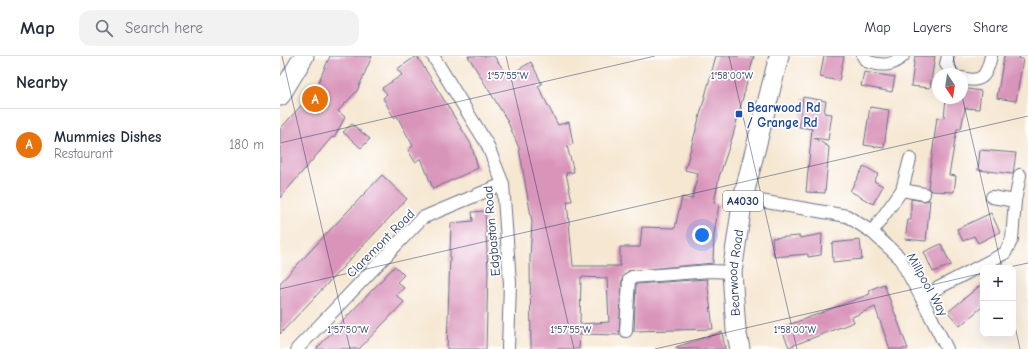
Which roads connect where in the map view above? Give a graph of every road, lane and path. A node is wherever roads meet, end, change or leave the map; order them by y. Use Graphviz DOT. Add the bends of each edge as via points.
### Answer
graph roads {
  1 [pos="304,56"];
  2 [pos="433,56"];
  3 [pos="779,56"];
  4 [pos="864,56"];
  5 [pos="903,56"];
  6 [pos="948,56"];
  7 [pos="991,56"];
  8 [pos="948,68"];
  9 [pos="968,80"];
  10 [pos="280,96"];
  11 [pos="910,158"];
  12 [pos="1020,175"];
  13 [pos="502,184"];
  14 [pos="902,190"];
  15 [pos="924,194"];
  16 [pos="992,197"];
  17 [pos="743,198"];
  18 [pos="1015,201"];
  19 [pos="872,232"];
  20 [pos="732,272"];
  21 [pos="921,297"];
  22 [pos="626,331"];
  23 [pos="297,349"];
  24 [pos="508,349"];
  25 [pos="740,349"];
  26 [pos="947,349"];
  1 -- 10 [label="main road"];
  2 -- 13 [label="street, Edgbaston Road" via="487,144"];
  3 -- 17 [label="main road, Bearwood Road / A4030"];
  4 -- 5 [label="street" via="866,62 880,66 894,64"];
  6 -- 8 [label="street" via="946,64"];
  7 -- 9 [label="street" via="988,72 981,78"];
  11 -- 14 [label="street"];
  12 -- 18 [label="street"];
  13 -- 23 [label="street, Claremont Road" via="422,218"];
  13 -- 24 [label="street, Edgbaston Road" via="510,283"];
  14 -- 15 [label="street"];
  14 -- 19 [label="street"];
  16 -- 18 [label="street"];
  17 -- 19 [label="street, Millpool Way" via="847,216"];
  17 -- 20 [label="main road, Bearwood Road / A4030"];
  18 -- 21 [label="street" via="1012,239 1005,253"];
  19 -- 21 [label="street, Millpool Way" via="898,258"];
  20 -- 22 [label="street" via="710,271 632,277 629,279"];
  20 -- 25 [label="main road, Bearwood Road / A4030" via="736,330"];
  21 -- 26 [label="street, Millpool Way"];
}
